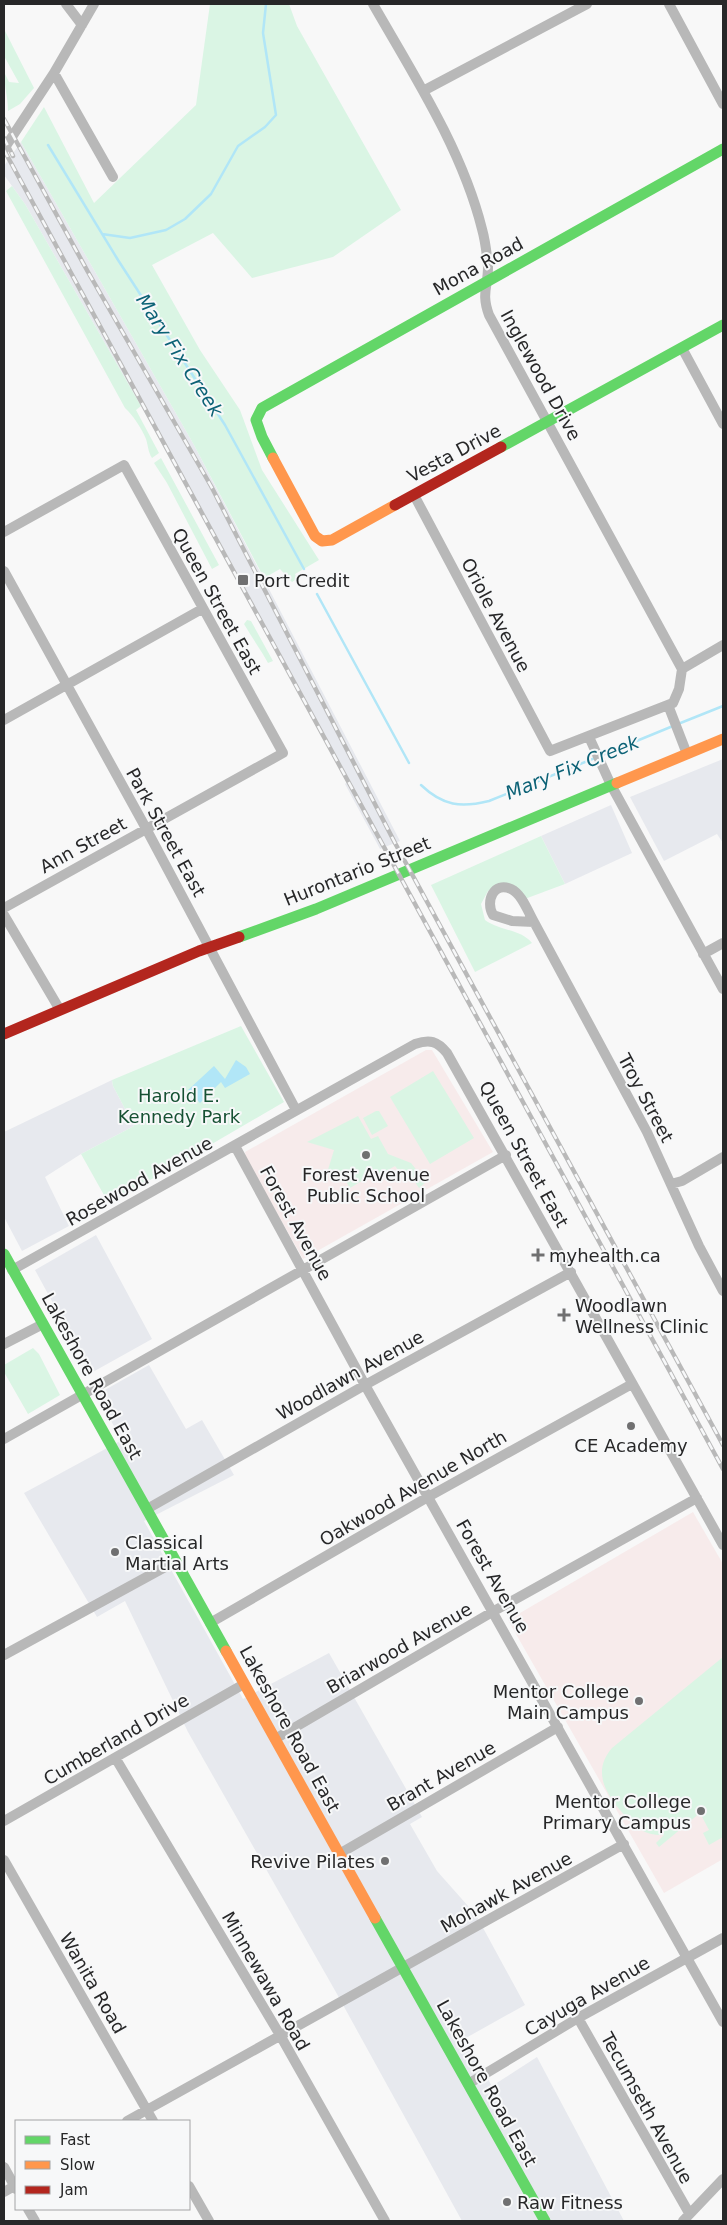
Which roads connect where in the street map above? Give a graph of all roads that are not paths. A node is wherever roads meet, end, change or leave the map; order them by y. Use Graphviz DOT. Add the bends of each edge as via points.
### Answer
graph roads {
  1 [pos="66,4"];
  2 [pos="94,4"];
  3 [pos="373,4"];
  4 [pos="587,4"];
  5 [pos="669,4"];
  6 [pos="82,26"];
  7 [pos="54,73"];
  8 [pos="423,92"];
  9 [pos="723,104"];
  10 [pos="4,149"];
  11 [pos="723,149"];
  12 [pos="113,177"];
  13 [pos="485,282"];
  14 [pos="723,325"];
  15 [pos="682,348"];
  16 [pos="256,420"];
  17 [pos="548,422"];
  18 [pos="723,424"];
  19 [pos="414,494"];
  20 [pos="4,532"];
  21 [pos="4,571"];
  22 [pos="202,609"];
  23 [pos="723,645"];
  24 [pos="682,670"];
  25 [pos="67,685"];
  26 [pos="668,705"];
  27 [pos="4,720"];
  28 [pos="590,737"];
  29 [pos="723,739"];
  30 [pos="282,753"];
  31 [pos="687,754"];
  32 [pos="611,785"];
  33 [pos="146,829"];
  34 [pos="4,908"];
  35 [pos="4,915"];
  36 [pos="534,922"];
  37 [pos="723,943"];
  38 [pos="210,947"];
  39 [pos="703,954"];
  40 [pos="723,989"];
  41 [pos="60,1010"];
  42 [pos="4,1034"];
  43 [pos="439,1044"];
  44 [pos="296,1110"];
  45 [pos="235,1146"];
  46 [pos="506,1155"];
  47 [pos="723,1157"];
  48 [pos="671,1184"];
  49 [pos="4,1254"];
  50 [pos="303,1269"];
  51 [pos="12,1270"];
  52 [pos="571,1272"];
  53 [pos="723,1291"];
  54 [pos="43,1324"];
  55 [pos="4,1344"];
  56 [pos="632,1384"];
  57 [pos="365,1385"];
  58 [pos="82,1395"];
  59 [pos="4,1438"];
  60 [pos="428,1497"];
  61 [pos="697,1498"];
  62 [pos="147,1510"];
  63 [pos="723,1545"];
  64 [pos="176,1561"];
  65 [pos="494,1611"];
  66 [pos="210,1623"];
  67 [pos="4,1655"];
  68 [pos="244,1684"];
  69 [pos="558,1726"];
  70 [pos="275,1739"];
  71 [pos="116,1759"];
  72 [pos="4,1821"];
  73 [pos="624,1844"];
  74 [pos="339,1854"];
  75 [pos="4,1860"];
  76 [pos="723,1938"];
  77 [pos="688,1958"];
  78 [pos="403,1968"];
  79 [pos="578,2018"];
  80 [pos="723,2022"];
  81 [pos="280,2035"];
  82 [pos="468,2084"];
  83 [pos="147,2110"];
  84 [pos="129,2120"];
  85 [pos="152,2120"];
  86 [pos="4,2167"];
  87 [pos="723,2179"];
  88 [pos="15,2185"];
  89 [pos="190,2188"];
  90 [pos="686,2217"];
  91 [pos="208,2221"];
  92 [pos="385,2221"];
  93 [pos="545,2221"];
  1 -- 6 [label="street"];
  2 -- 6 [label="street"];
  3 -- 8 [label="street, Inglewood Drive"];
  4 -- 8 [label="street"];
  5 -- 9 [label="street"];
  6 -- 7 [label="street"];
  7 -- 10 [label="street"];
  7 -- 12 [label="street"];
  8 -- 13 [label="street, Inglewood Drive" via="465,176 483,230 488,267"];
  11 -- 13 [label="main road, Mona Road"];
  13 -- 16 [label="main road, Mona Road" via="262,408"];
  13 -- 17 [label="street, Inglewood Drive" via="484,300 489,315"];
  14 -- 15 [label="main road, Vesta Drive"];
  15 -- 17 [label="main road, Vesta Drive"];
  15 -- 18 [label="street"];
  16 -- 19 [label="main road, Vesta Drive" via="262,437 316,536 322,541 332,540"];
  17 -- 19 [label="main road, Vesta Drive"];
  17 -- 24 [label="street, Inglewood Drive"];
  19 -- 28 [label="street, Oriole Avenue" via="550,751"];
  20 -- 22 [label="street, Queen Street East" via="124,465"];
  21 -- 25 [label="street, Park Street East"];
  22 -- 25 [label="street"];
  22 -- 30 [label="street, Queen Street East"];
  23 -- 24 [label="street"];
  24 -- 26 [label="street" via="679,689 673,703"];
  25 -- 27 [label="street"];
  25 -- 33 [label="street, Park Street East"];
  26 -- 28 [label="street" via="610,726"];
  26 -- 31 [label="street"];
  28 -- 32 [label="street"];
  29 -- 31 [label="main road, Hurontario Street"];
  30 -- 33 [label="street, Ann Street"];
  31 -- 32 [label="main road, Hurontario Street"];
  32 -- 38 [label="main road, Hurontario Street" via="316,908"];
  32 -- 39 [label="street"];
  33 -- 34 [label="street, Ann Street"];
  33 -- 38 [label="street, Park Street East"];
  35 -- 41 [label="street"];
  36 -- 36 [label="street, Troy Street" via="518,894 511,889 497,889 490,897 489,907 493,915 512,921"];
  36 -- 48 [label="street, Troy Street" via="647,1132"];
  37 -- 39 [label="street"];
  38 -- 41 [label="main road, Hurontario Street"];
  38 -- 44 [label="street, Park Street East"];
  39 -- 40 [label="street"];
  41 -- 42 [label="main road, Hurontario Street"];
  43 -- 44 [label="street, Rosewood Avenue" via="430,1040 415,1044"];
  43 -- 46 [label="street, Queen Street East"];
  44 -- 45 [label="street, Rosewood Avenue"];
  45 -- 50 [label="street, Forest Avenue"];
  45 -- 51 [label="street, Rosewood Avenue"];
  46 -- 50 [label="street"];
  46 -- 52 [label="street, Queen Street East"];
  47 -- 48 [label="street"];
  48 -- 53 [label="street, Troy Street"];
  49 -- 51 [label="main road, Lakeshore Road East"];
  50 -- 57 [label="street, Forest Avenue"];
  50 -- 58 [label="street"];
  51 -- 54 [label="main road, Lakeshore Road East"];
  52 -- 56 [label="street, Queen Street East"];
  52 -- 57 [label="street, Woodlawn Avenue"];
  54 -- 55 [label="street"];
  54 -- 58 [label="main road, Lakeshore Road East"];
  56 -- 60 [label="street, Oakwood Avenue North"];
  56 -- 61 [label="street, Queen Street East"];
  57 -- 60 [label="street, Forest Avenue"];
  57 -- 62 [label="street, Woodlawn Avenue"];
  58 -- 59 [label="street"];
  58 -- 62 [label="main road, Lakeshore Road East"];
  60 -- 65 [label="street, Forest Avenue"];
  60 -- 66 [label="street, Oakwood Avenue North"];
  61 -- 63 [label="street, Queen Street East"];
  61 -- 65 [label="street, Briarwood Avenue"];
  62 -- 64 [label="main road, Lakeshore Road East"];
  64 -- 66 [label="main road, Lakeshore Road East"];
  64 -- 67 [label="street"];
  65 -- 69 [label="street, Forest Avenue"];
  65 -- 70 [label="street, Briarwood Avenue"];
  66 -- 68 [label="main road, Lakeshore Road East"];
  68 -- 70 [label="main road, Lakeshore Road East"];
  68 -- 71 [label="street, Cumberland Drive"];
  69 -- 73 [label="street, Forest Avenue"];
  69 -- 74 [label="street, Brant Avenue"];
  70 -- 74 [label="main road, Lakeshore Road East"];
  71 -- 72 [label="street, Cumberland Drive"];
  71 -- 81 [label="street, Minnewawa Road"];
  73 -- 77 [label="street, Forest Avenue"];
  73 -- 78 [label="street, Mohawk Avenue"];
  74 -- 78 [label="main road, Lakeshore Road East"];
  75 -- 83 [label="street, Wanita Road"];
  76 -- 77 [label="street, Cayuga Avenue"];
  77 -- 79 [label="street, Cayuga Avenue"];
  77 -- 80 [label="street, Forest Avenue"];
  78 -- 81 [label="street, Mohawk Avenue"];
  78 -- 82 [label="main road, Lakeshore Road East"];
  79 -- 82 [label="street, Cayuga Avenue"];
  79 -- 90 [label="street, Tecumseth Avenue"];
  81 -- 83 [label="street, Mohawk Avenue"];
  81 -- 92 [label="street, Minnewawa Road"];
  82 -- 93 [label="main road, Lakeshore Road East"];
  83 -- 84 [label="street, Mohawk Avenue"];
  83 -- 85 [label="street, Wanita Road"];
  86 -- 88 [label="street"];
  87 -- 90 [label="street"];
  89 -- 91 [label="street"];
}
